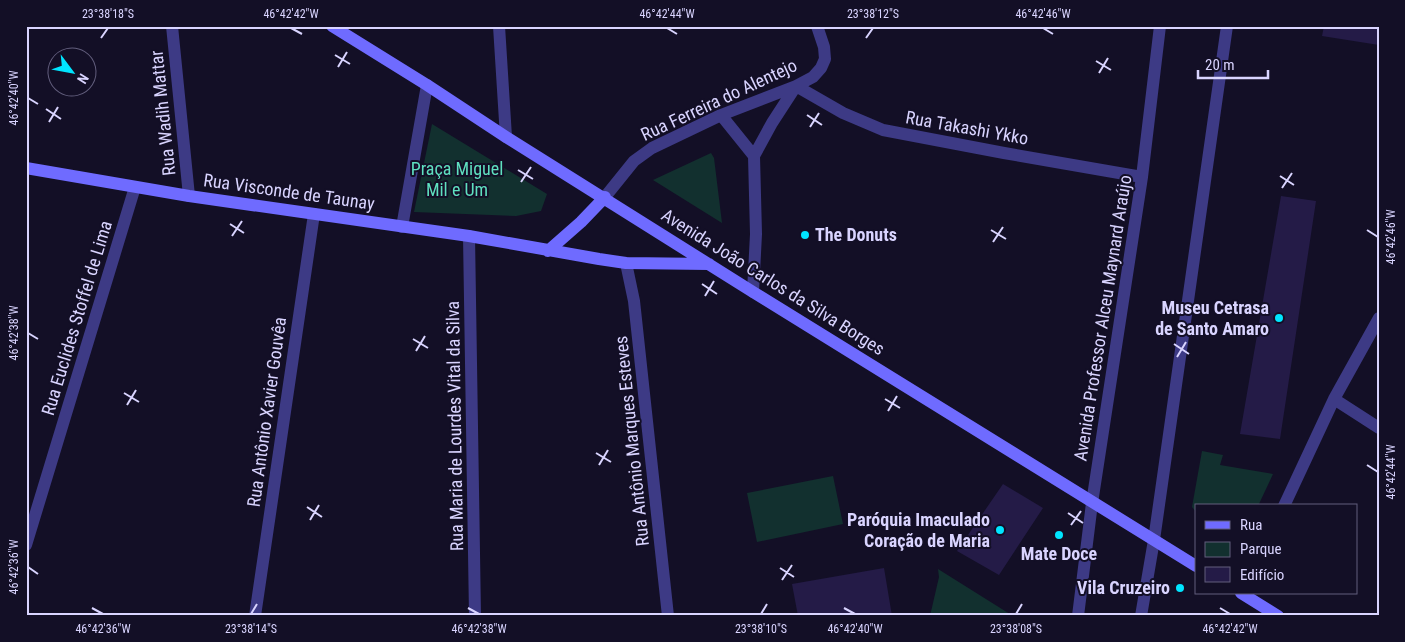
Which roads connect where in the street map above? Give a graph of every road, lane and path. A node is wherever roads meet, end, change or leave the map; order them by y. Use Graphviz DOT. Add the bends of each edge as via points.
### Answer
graph roads {
  1 [pos="172,26"];
  2 [pos="332,26"];
  3 [pos="499,26"];
  4 [pos="817,26"];
  5 [pos="1160,26"];
  6 [pos="1226,26"];
  7 [pos="427,85"];
  8 [pos="796,86"];
  9 [pos="721,115"];
  10 [pos="506,137"];
  11 [pos="754,156"];
  12 [pos="26,168"];
  13 [pos="1142,177"];
  14 [pos="135,188"];
  15 [pos="190,196"];
  16 [pos="605,198"];
  17 [pos="314,214"];
  18 [pos="402,227"];
  19 [pos="469,236"];
  20 [pos="548,251"];
  21 [pos="626,263"];
  22 [pos="710,264"];
  23 [pos="753,292"];
  24 [pos="1379,318"];
  25 [pos="1334,399"];
  26 [pos="1379,428"];
  27 [pos="1092,503"];
  28 [pos="1285,504"];
  29 [pos="1154,540"];
  30 [pos="26,545"];
  31 [pos="1195,565"];
  32 [pos="1242,594"];
  33 [pos="255,616"];
  34 [pos="475,616"];
  35 [pos="668,616"];
  36 [pos="1078,616"];
  37 [pos="1141,616"];
  38 [pos="1278,616"];
  1 -- 15 [label="street, Rua Wadih Mattar"];
  2 -- 7 [label="street, Avenida João Carlos da Silva Borges"];
  3 -- 10 [label="street"];
  4 -- 8 [label="street, Rua Ferreira do Alentejo" via="824,48 821,68 813,77"];
  5 -- 13 [label="street, Avenida Professor Alceu Maynard Araújo"];
  6 -- 29 [label="street"];
  7 -- 10 [label="street, Avenida João Carlos da Silva Borges"];
  7 -- 18 [label="street"];
  8 -- 9 [label="street, Rua Ferreira do Alentejo"];
  8 -- 11 [label="street"];
  8 -- 13 [label="street, Rua Takashi Ykko" via="844,114 882,130"];
  9 -- 11 [label="street"];
  9 -- 16 [label="street, Rua Ferreira do Alentejo" via="652,148 634,161"];
  10 -- 16 [label="street, Avenida João Carlos da Silva Borges"];
  11 -- 23 [label="street" via="756,234"];
  12 -- 14 [label="street, Rua Visconde de Taunay"];
  13 -- 27 [label="street, Avenida Professor Alceu Maynard Araújo"];
  14 -- 15 [label="street, Rua Visconde de Taunay"];
  14 -- 30 [label="street, Rua Euclides Stoffel de Lima"];
  15 -- 17 [label="street, Rua Visconde de Taunay"];
  16 -- 20 [label="street"];
  16 -- 22 [label="street, Avenida João Carlos da Silva Borges"];
  17 -- 18 [label="street, Rua Visconde de Taunay"];
  17 -- 33 [label="street, Rua Antônio Xavier Gouvêa"];
  18 -- 19 [label="street, Rua Visconde de Taunay"];
  19 -- 20 [label="street, Rua Visconde de Taunay"];
  19 -- 34 [label="street, Rua Maria de Lourdes Vital da Silva"];
  20 -- 21 [label="street, Rua Visconde de Taunay"];
  21 -- 22 [label="street, Rua Visconde de Taunay"];
  21 -- 35 [label="street, Rua Antônio Marques Esteves" via="634,301"];
  22 -- 23 [label="street, Avenida João Carlos da Silva Borges"];
  23 -- 27 [label="street, Avenida João Carlos da Silva Borges"];
  24 -- 25 [label="street"];
  25 -- 26 [label="street"];
  25 -- 28 [label="street"];
  27 -- 29 [label="street, Avenida João Carlos da Silva Borges"];
  27 -- 36 [label="street, Avenida Professor Alceu Maynard Araújo"];
  29 -- 31 [label="street, Avenida João Carlos da Silva Borges"];
  29 -- 37 [label="street"];
  32 -- 38 [label="street"];
}
